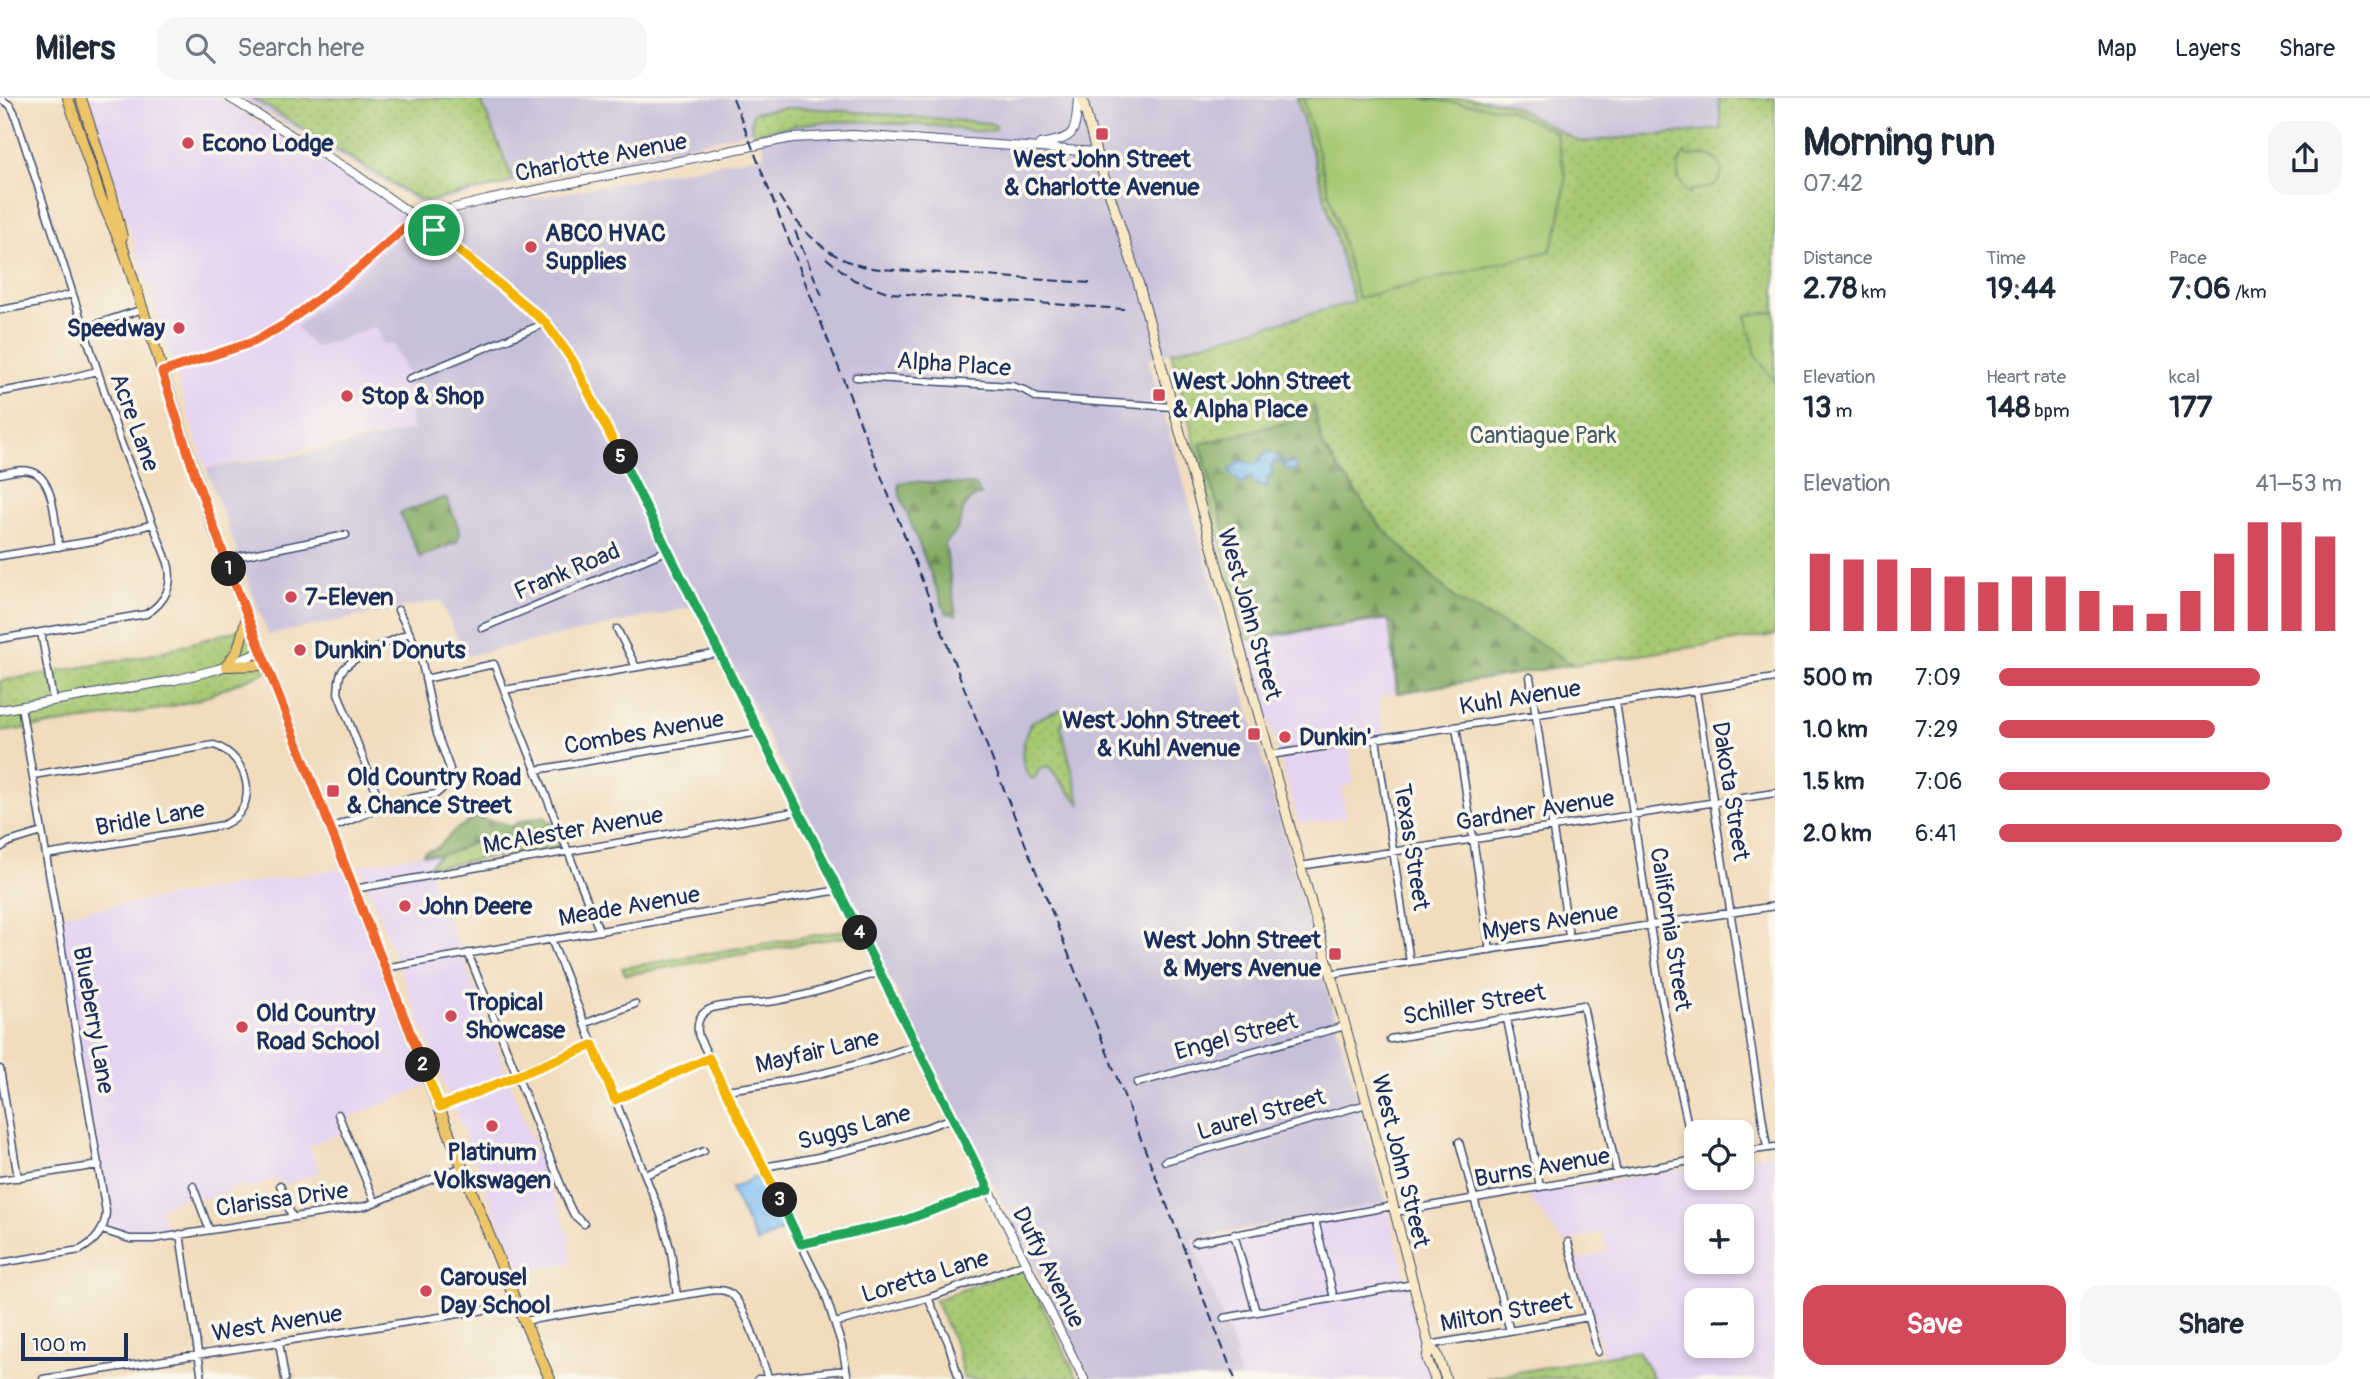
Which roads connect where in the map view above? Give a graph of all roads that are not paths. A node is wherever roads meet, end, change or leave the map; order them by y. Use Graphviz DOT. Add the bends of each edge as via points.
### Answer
graph roads {
  1 [pos="68,98"];
  2 [pos="82,98"];
  3 [pos="230,98"];
  4 [pos="1080,98"];
  5 [pos="0,99"];
  6 [pos="1026,146"];
  7 [pos="1096,152"];
  8 [pos="417,217"];
  9 [pos="124,251"];
  10 [pos="72,294"];
  11 [pos="143,309"];
  12 [pos="0,310"];
  13 [pos="546,323"];
  14 [pos="83,328"];
  15 [pos="97,372"];
  16 [pos="162,372"];
  17 [pos="856,377"];
  18 [pos="409,379"];
  19 [pos="0,392"];
  20 [pos="1173,407"];
  21 [pos="0,474"];
  22 [pos="152,524"];
  23 [pos="346,535"];
  24 [pos="59,547"];
  25 [pos="668,550"];
  26 [pos="0,556"];
  27 [pos="226,559"];
  28 [pos="398,610"];
  29 [pos="247,617"];
  30 [pos="482,628"];
  31 [pos="617,629"];
  32 [pos="41,632"];
  33 [pos="409,633"];
  34 [pos="0,639"];
  35 [pos="261,652"];
  36 [pos="720,653"];
  37 [pos="266,665"];
  38 [pos="226,666"];
  39 [pos="636,667"];
  40 [pos="1530,677"];
  41 [pos="425,678"];
  42 [pos="1775,678"];
  43 [pos="504,690"];
  44 [pos="1696,690"];
  45 [pos="53,700"];
  46 [pos="1616,702"];
  47 [pos="21,706"];
  48 [pos="0,710"];
  49 [pos="1536,714"];
  50 [pos="1456,727"];
  51 [pos="759,732"];
  52 [pos="1376,739"];
  53 [pos="1270,755"];
  54 [pos="536,770"];
  55 [pos="33,775"];
  56 [pos="1775,793"];
  57 [pos="1714,802"];
  58 [pos="382,807"];
  59 [pos="799,811"];
  60 [pos="1633,814"];
  61 [pos="1553,827"];
  62 [pos="329,829"];
  63 [pos="42,832"];
  64 [pos="1473,839"];
  65 [pos="0,848"];
  66 [pos="568,850"];
  67 [pos="1393,851"];
  68 [pos="47,855"];
  69 [pos="1300,866"];
  70 [pos="354,889"];
  71 [pos="839,890"];
  72 [pos="1775,906"];
  73 [pos="1731,913"];
  74 [pos="1650,925"];
  75 [pos="600,930"];
  76 [pos="1569,936"];
  77 [pos="551,939"];
  78 [pos="1490,950"];
  79 [pos="468,953"];
  80 [pos="1410,962"];
  81 [pos="384,968"];
  82 [pos="880,972"];
  83 [pos="1330,974"];
  84 [pos="635,1004"];
  85 [pos="1507,1018"];
  86 [pos="584,1024"];
  87 [pos="1345,1026"];
  88 [pos="1390,1039"];
  89 [pos="593,1045"];
  90 [pos="916,1045"];
  91 [pos="709,1058"];
  92 [pos="0,1069"];
  93 [pos="518,1076"];
  94 [pos="1137,1083"];
  95 [pos="726,1090"];
  96 [pos="615,1100"];
  97 [pos="1367,1104"];
  98 [pos="440,1107"];
  99 [pos="338,1114"];
  100 [pos="953,1118"];
  101 [pos="1687,1120"];
  102 [pos="1459,1142"];
  103 [pos="1775,1147"];
  104 [pos="1767,1148"];
  105 [pos="1754,1150"];
  106 [pos="704,1151"];
  107 [pos="1165,1161"];
  108 [pos="1684,1162"];
  109 [pos="99,1165"];
  110 [pos="462,1167"];
  111 [pos="764,1167"];
  112 [pos="1617,1174"];
  113 [pos="645,1175"];
  114 [pos="18,1178"];
  115 [pos="0,1180"];
  116 [pos="280,1185"];
  117 [pos="193,1186"];
  118 [pos="1540,1187"];
  119 [pos="989,1190"];
  120 [pos="1474,1199"];
  121 [pos="375,1202"];
  122 [pos="1394,1209"];
  123 [pos="292,1217"];
  124 [pos="1315,1220"];
  125 [pos="584,1224"];
  126 [pos="209,1229"];
  127 [pos="102,1230"];
  128 [pos="180,1234"];
  129 [pos="1234,1234"];
  130 [pos="1195,1241"];
  131 [pos="1568,1242"];
  132 [pos="801,1244"];
  133 [pos="0,1263"];
  134 [pos="1026,1263"];
  135 [pos="1413,1284"];
  136 [pos="677,1296"];
  137 [pos="928,1298"];
  138 [pos="1334,1298"];
  139 [pos="517,1305"];
  140 [pos="1256,1312"];
  141 [pos="1589,1317"];
  142 [pos="1224,1318"];
  143 [pos="524,1321"];
  144 [pos="835,1323"];
  145 [pos="1510,1331"];
  146 [pos="279,1342"];
  147 [pos="1429,1345"];
  148 [pos="1598,1352"];
  149 [pos="199,1354"];
  150 [pos="846,1370"];
  151 [pos="768,1377"];
  152 [pos="48,1379"];
  153 [pos="202,1379"];
  154 [pos="285,1379"];
  155 [pos="550,1379"];
  156 [pos="758,1379"];
  157 [pos="848,1379"];
  158 [pos="959,1379"];
  159 [pos="1083,1379"];
  160 [pos="1435,1379"];
  161 [pos="1446,1379"];
  1 -- 9 [label="main road" via="100,196"];
  2 -- 9 [label="main road"];
  3 -- 8 [label="street, Duffy Avenue"];
  4 -- 6 [label="street" via="1073,131 1065,140"];
  4 -- 7 [label="main road, West John Street"];
  5 -- 10 [label="street, Acre Lane" via="14,112"];
  6 -- 7 [label="street, Charlotte Avenue"];
  6 -- 8 [label="street, Charlotte Avenue" via="853,135 792,138"];
  7 -- 20 [label="main road, West John Street"];
  8 -- 13 [label="street, Duffy Avenue"];
  8 -- 16 [label="street, Charlotte Avenue" via="284,325 253,342"];
  9 -- 11 [label="main road"];
  10 -- 12 [label="street"];
  10 -- 14 [label="street, Acre Lane"];
  11 -- 14 [label="street"];
  11 -- 16 [label="main road"];
  13 -- 18 [label="street"];
  13 -- 25 [label="street, Duffy Avenue" via="573,361"];
  14 -- 15 [label="street, Acre Lane"];
  15 -- 19 [label="street"];
  15 -- 22 [label="street, Acre Lane"];
  16 -- 27 [label="main road"];
  17 -- 20 [label="street, Alpha Place" via="1012,386 1037,398"];
  20 -- 53 [label="main road, West John Street"];
  21 -- 24 [label="street" via="23,470 40,476 50,491"];
  22 -- 24 [label="street"];
  22 -- 32 [label="street, Acre Lane" via="170,571 169,588 158,605 140,615"];
  23 -- 27 [label="street"];
  24 -- 26 [label="street"];
  25 -- 30 [label="street, Frank Road"];
  25 -- 36 [label="street, Duffy Avenue"];
  27 -- 29 [label="main road"];
  28 -- 33 [label="street"];
  29 -- 35 [label="main road"];
  29 -- 38 [label="main road" via="238,650"];
  31 -- 39 [label="street"];
  32 -- 34 [label="street, Acre Lane"];
  32 -- 45 [label="street"];
  33 -- 41 [label="street" via="420,653"];
  33 -- 58 [label="street" via="350,662 339,680 338,693"];
  35 -- 37 [label="main road"];
  35 -- 38 [label="street"];
  36 -- 39 [label="street"];
  36 -- 51 [label="street, Duffy Avenue"];
  37 -- 38 [label="main road"];
  37 -- 62 [label="main road"];
  38 -- 45 [label="street" via="175,680"];
  39 -- 43 [label="street"];
  40 -- 49 [label="street"];
  41 -- 43 [label="street" via="494,664"];
  41 -- 58 [label="street" via="450,769 448,779 436,794"];
  42 -- 44 [label="street, Kuhl Avenue"];
  43 -- 54 [label="street"];
  44 -- 46 [label="street, Kuhl Avenue"];
  44 -- 57 [label="street, Dakota Street"];
  45 -- 47 [label="street"];
  46 -- 49 [label="street, Kuhl Avenue"];
  46 -- 60 [label="street, California Street"];
  47 -- 48 [label="street"];
  47 -- 55 [label="street, Blueberry Lane"];
  49 -- 50 [label="street, Kuhl Avenue"];
  49 -- 61 [label="street"];
  50 -- 52 [label="street, Kuhl Avenue"];
  50 -- 64 [label="street"];
  51 -- 54 [label="street, Combes Avenue"];
  51 -- 59 [label="street, Duffy Avenue"];
  52 -- 53 [label="street, Kuhl Avenue"];
  52 -- 67 [label="street, Texas Street"];
  53 -- 69 [label="main road, West John Street"];
  54 -- 66 [label="street"];
  55 -- 63 [label="street, Blueberry Lane"];
  55 -- 68 [label="street, Bridle Lane" via="214,745 233,754 247,791 239,815 223,825"];
  56 -- 57 [label="street, Gardner Avenue"];
  57 -- 60 [label="street, Gardner Avenue"];
  57 -- 73 [label="street, Dakota Street"];
  58 -- 62 [label="street"];
  59 -- 66 [label="street, McAlester Avenue"];
  59 -- 71 [label="street, Duffy Avenue"];
  60 -- 61 [label="street, Gardner Avenue"];
  60 -- 74 [label="street, California Street"];
  61 -- 64 [label="street, Gardner Avenue"];
  61 -- 76 [label="street"];
  62 -- 70 [label="main road"];
  63 -- 65 [label="street"];
  63 -- 68 [label="street, Blueberry Lane"];
  64 -- 67 [label="street, Gardner Avenue"];
  64 -- 78 [label="street"];
  66 -- 70 [label="street, McAlester Avenue"];
  66 -- 75 [label="street"];
  67 -- 69 [label="street, Gardner Avenue"];
  67 -- 80 [label="street, Texas Street"];
  68 -- 109 [label="street, Blueberry Lane"];
  69 -- 83 [label="main road, West John Street"];
  70 -- 81 [label="main road"];
  71 -- 75 [label="street, Meade Avenue"];
  71 -- 82 [label="street, Duffy Avenue"];
  72 -- 73 [label="street, Myers Avenue"];
  73 -- 74 [label="street, Myers Avenue"];
  73 -- 104 [label="street, Dakota Street"];
  74 -- 76 [label="street, Myers Avenue"];
  74 -- 101 [label="street, California Street"];
  75 -- 77 [label="street, Meade Avenue"];
  76 -- 78 [label="street, Myers Avenue"];
  77 -- 79 [label="street, Meade Avenue"];
  77 -- 86 [label="street"];
  78 -- 80 [label="street, Myers Avenue"];
  79 -- 81 [label="street, Meade Avenue"];
  79 -- 93 [label="street"];
  80 -- 83 [label="street, Myers Avenue"];
  81 -- 98 [label="main road"];
  82 -- 90 [label="street, Duffy Avenue"];
  82 -- 91 [label="street" via="793,998 709,1009 697,1029"];
  83 -- 87 [label="main road, West John Street"];
  84 -- 86 [label="street"];
  85 -- 88 [label="street, Schiller Street"];
  85 -- 112 [label="street, Schiller Street" via="1583,1005"];
  85 -- 118 [label="street"];
  86 -- 89 [label="street"];
  87 -- 94 [label="street, Engel Street"];
  87 -- 97 [label="main road, West John Street"];
  89 -- 93 [label="street"];
  89 -- 96 [label="street"];
  90 -- 95 [label="street, Mayfair Lane" via="830,1073"];
  90 -- 100 [label="street, Duffy Avenue"];
  91 -- 95 [label="street"];
  91 -- 96 [label="street"];
  92 -- 114 [label="street"];
  93 -- 98 [label="street"];
  93 -- 125 [label="street" via="569,1205"];
  95 -- 111 [label="street"];
  96 -- 113 [label="street"];
  97 -- 107 [label="street, Laurel Street"];
  97 -- 122 [label="main road, West John Street"];
  98 -- 110 [label="main road"];
  99 -- 121 [label="street"];
  100 -- 111 [label="street, Suggs Lane" via="856,1150"];
  100 -- 119 [label="street, Duffy Avenue"];
  102 -- 120 [label="street"];
  103 -- 104 [label="street"];
  104 -- 105 [label="street"];
  106 -- 113 [label="street"];
  108 -- 112 [label="street, Burns Avenue"];
  109 -- 114 [label="street"];
  109 -- 127 [label="street, Blueberry Lane" via="106,1212"];
  110 -- 121 [label="street, Clarissa Drive"];
  110 -- 139 [label="main road"];
  111 -- 132 [label="street"];
  112 -- 118 [label="street, Burns Avenue"];
  113 -- 136 [label="street" via="666,1230"];
  114 -- 115 [label="street"];
  116 -- 123 [label="street"];
  117 -- 126 [label="street"];
  118 -- 120 [label="street, Burns Avenue"];
  119 -- 132 [label="street" via="900,1222"];
  119 -- 134 [label="street, Duffy Avenue"];
  120 -- 122 [label="street, Burns Avenue"];
  120 -- 145 [label="street"];
  121 -- 123 [label="street, Clarissa Drive"];
  122 -- 124 [label="street, Burns Avenue"];
  122 -- 135 [label="main road, West John Street"];
  123 -- 126 [label="street, Clarissa Drive"];
  124 -- 129 [label="street, Burns Avenue"];
  124 -- 138 [label="street"];
  126 -- 128 [label="street, Clarissa Drive"];
  127 -- 128 [label="street, Clarissa Drive" via="138,1240"];
  127 -- 133 [label="street" via="80,1250"];
  128 -- 149 [label="street"];
  129 -- 130 [label="street, Burns Avenue"];
  129 -- 140 [label="street"];
  131 -- 141 [label="street"];
  132 -- 144 [label="street"];
  134 -- 137 [label="street, Loretta Lane"];
  134 -- 159 [label="street, Duffy Avenue"];
  135 -- 138 [label="street"];
  135 -- 147 [label="main road, West John Street"];
  136 -- 143 [label="street"];
  136 -- 151 [label="street" via="724,1290 735,1297"];
  137 -- 144 [label="street, Loretta Lane"];
  137 -- 158 [label="street"];
  138 -- 140 [label="street"];
  139 -- 143 [label="main road"];
  139 -- 146 [label="street, West Avenue"];
  140 -- 142 [label="street"];
  141 -- 145 [label="street, Milton Street"];
  141 -- 148 [label="street"];
  143 -- 155 [label="main road"];
  144 -- 150 [label="street"];
  145 -- 147 [label="street, Milton Street"];
  146 -- 149 [label="street, West Avenue"];
  146 -- 154 [label="street"];
  147 -- 160 [label="main road, West John Street" via="1427,1359"];
  147 -- 161 [label="main road, West John Street"];
  149 -- 152 [label="street, West Avenue"];
  149 -- 153 [label="street"];
  150 -- 151 [label="street"];
  150 -- 157 [label="street"];
  151 -- 156 [label="street"];
}
